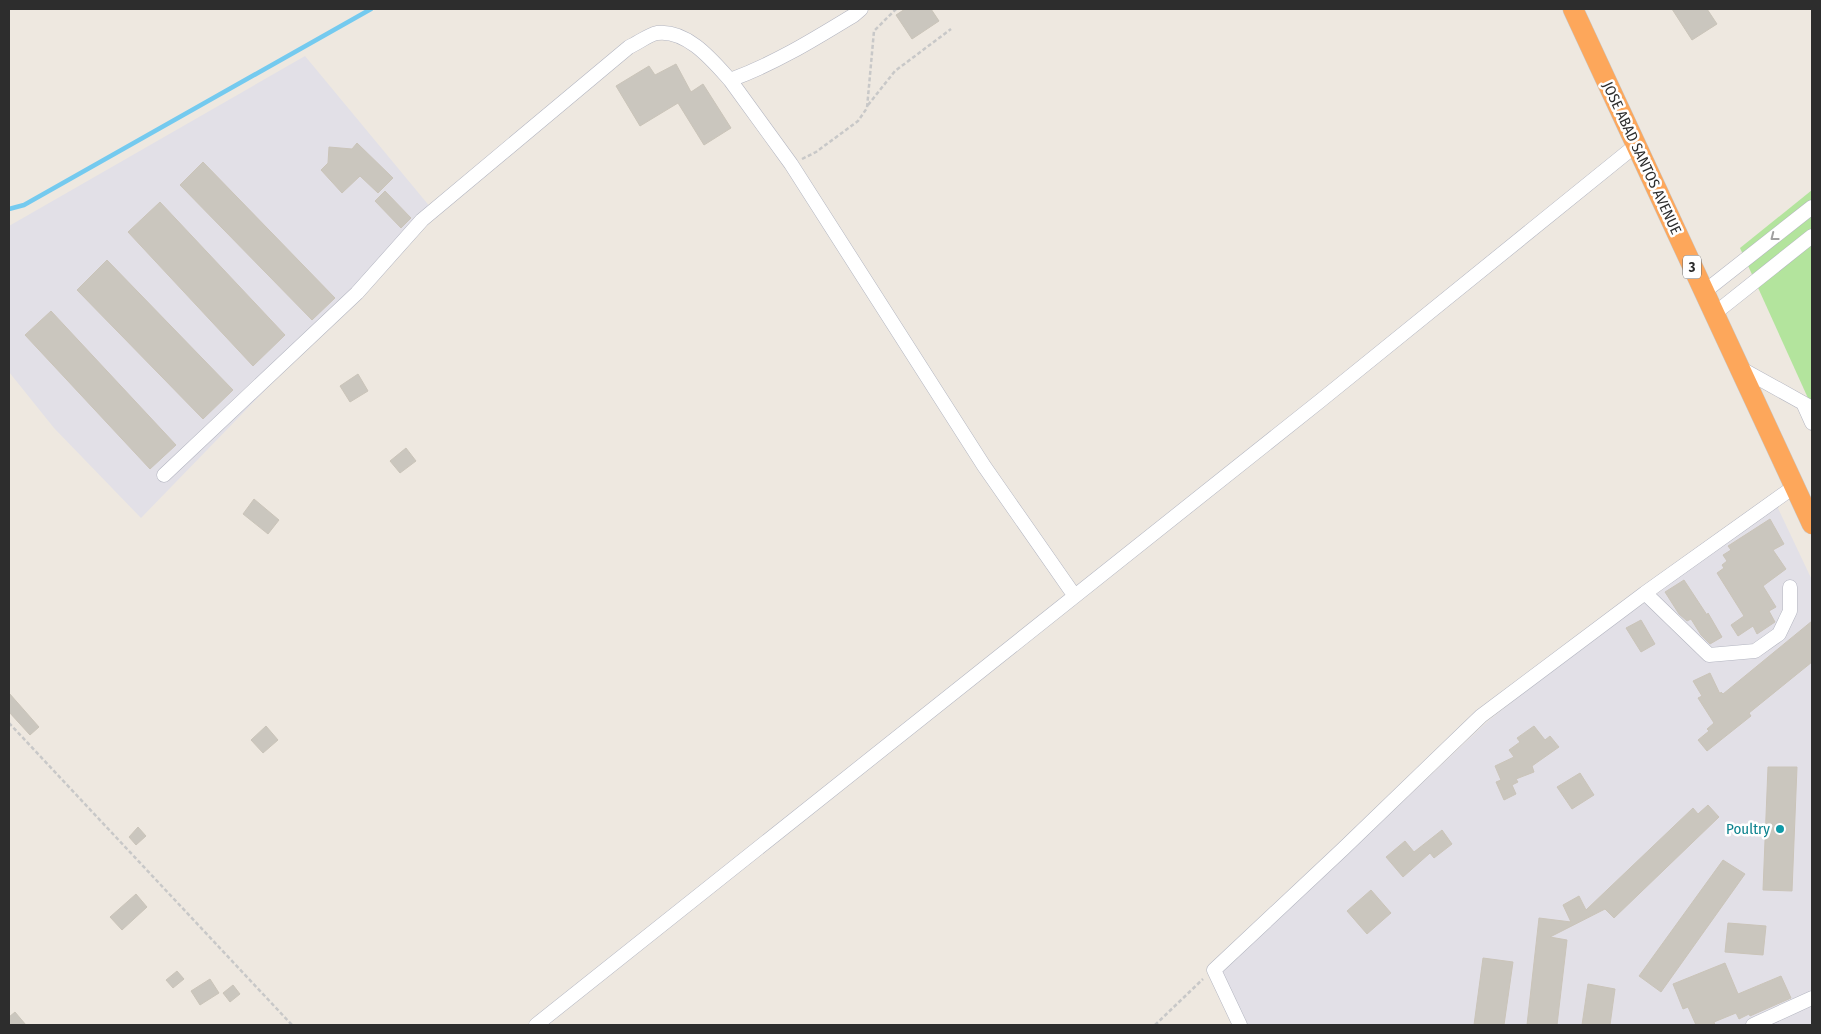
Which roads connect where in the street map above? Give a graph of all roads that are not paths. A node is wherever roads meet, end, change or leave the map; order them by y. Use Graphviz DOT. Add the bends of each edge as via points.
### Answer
graph roads {
  1 [pos="861,9"];
  2 [pos="1573,9"];
  3 [pos="730,80"];
  4 [pos="1635,146"];
  5 [pos="1812,207"];
  6 [pos="1812,236"];
  7 [pos="1704,292"];
  8 [pos="1714,314"];
  9 [pos="1740,368"];
  10 [pos="1808,406"];
  11 [pos="1812,423"];
  12 [pos="164,475"];
  13 [pos="1795,486"];
  14 [pos="1812,524"];
  15 [pos="1790,587"];
  16 [pos="1645,593"];
  17 [pos="1074,595"];
  18 [pos="1812,998"];
  19 [pos="536,1025"];
  20 [pos="1240,1025"];
  21 [pos="1752,1025"];
  1 -- 3 [label="street" via="796,51"];
  2 -- 4 [label="highway, JOSE ABAD SANTOS AVENUE / 3"];
  3 -- 12 [label="street" via="701,49 672,32 655,34 629,47 422,220 357,293"];
  3 -- 17 [label="street" via="791,164 984,466"];
  4 -- 7 [label="highway, JOSE ABAD SANTOS AVENUE / 3"];
  4 -- 17 [label="street"];
  5 -- 7 [label="street, one-way"];
  6 -- 8 [label="street"];
  7 -- 8 [label="highway, JOSE ABAD SANTOS AVENUE / 3"];
  8 -- 9 [label="highway, JOSE ABAD SANTOS AVENUE / 3"];
  9 -- 10 [label="street"];
  9 -- 13 [label="highway, JOSE ABAD SANTOS AVENUE / 3"];
  10 -- 11 [label="street"];
  13 -- 14 [label="highway, JOSE ABAD SANTOS AVENUE / 3"];
  13 -- 16 [label="street"];
  15 -- 16 [label="street" via="1790,611 1779,634 1754,651 1709,655"];
  16 -- 20 [label="street" via="1481,716 1214,970"];
  17 -- 19 [label="street"];
  18 -- 21 [label="street"];
}
